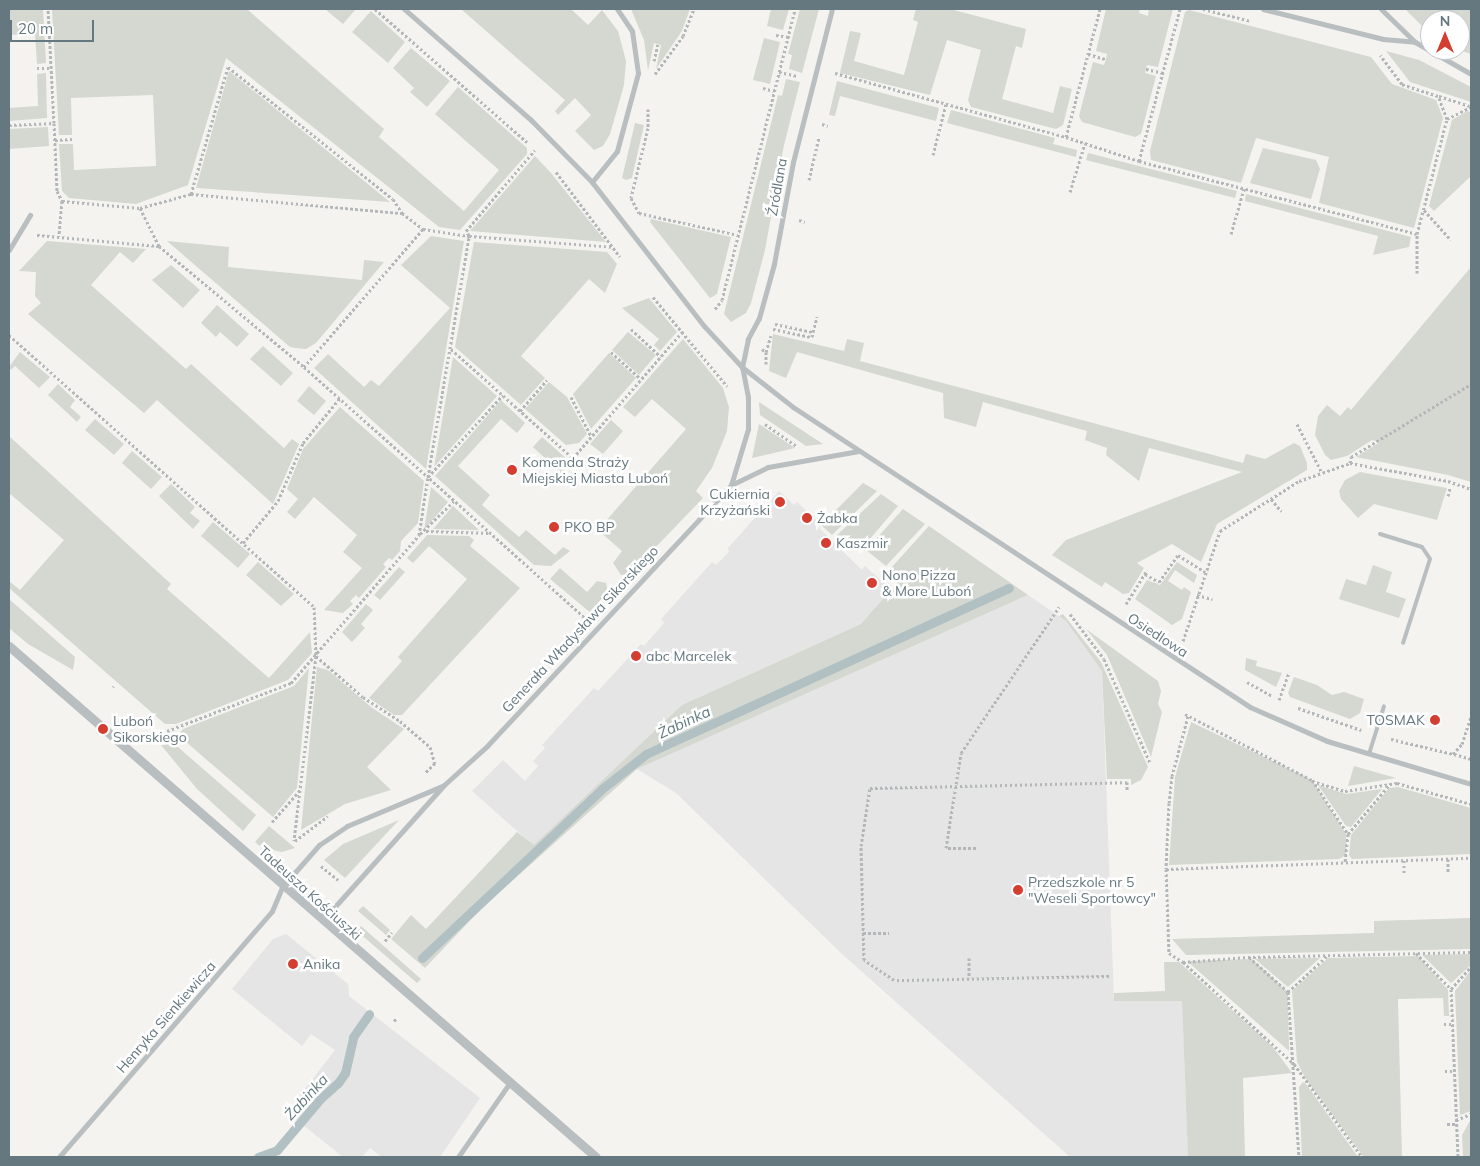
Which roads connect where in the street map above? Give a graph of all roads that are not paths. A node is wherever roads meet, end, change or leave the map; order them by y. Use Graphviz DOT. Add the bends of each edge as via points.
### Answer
graph roads {
  1 [pos="404,9"];
  2 [pos="617,9"];
  3 [pos="832,9"];
  4 [pos="1263,9"];
  5 [pos="1381,9"];
  6 [pos="1415,42"];
  7 [pos="1471,74"];
  8 [pos="592,182"];
  9 [pos="30,216"];
  10 [pos="9,250"];
  11 [pos="742,367"];
  12 [pos="859,450"];
  13 [pos="731,485"];
  14 [pos="1380,534"];
  15 [pos="1404,643"];
  16 [pos="9,646"];
  17 [pos="1384,706"];
  18 [pos="1369,754"];
  19 [pos="1471,784"];
  20 [pos="444,785"];
  21 [pos="282,887"];
  22 [pos="322,922"];
  23 [pos="509,1084"];
  24 [pos="59,1157"];
  25 [pos="458,1157"];
  26 [pos="596,1157"];
  1 -- 8 [label="street" via="531,120"];
  2 -- 8 [label="street" via="632,31 638,73 617,151"];
  3 -- 11 [label="street, Źródlana" via="793,162 774,264 759,318 748,338"];
  4 -- 6 [label="street" via="1383,39"];
  5 -- 6 [label="street"];
  6 -- 7 [label="street"];
  8 -- 11 [label="street" via="704,326"];
  9 -- 10 [label="street"];
  11 -- 12 [label="street" via="772,393"];
  11 -- 13 [label="street, Generała Władysława Sikorskiego" via="748,397 748,429"];
  12 -- 13 [label="street, Generała Władysława Sikorskiego" via="768,467"];
  12 -- 18 [label="street, Osiedlowa" via="1226,693 1291,728"];
  13 -- 20 [label="street, Generała Władysława Sikorskiego" via="487,746"];
  14 -- 15 [label="lane" via="1422,547 1430,559"];
  16 -- 21 [label="street, Tadeusza Kościuszki"];
  17 -- 18 [label="lane"];
  18 -- 19 [label="street, Osiedlowa"];
  20 -- 21 [label="street, Generała Władysława Sikorskiego" via="328,837"];
  20 -- 22 [label="street, Generała Władysława Sikorskiego"];
  21 -- 22 [label="street, Tadeusza Kościuszki"];
  21 -- 24 [label="street, Henryka Sienkiewicza" via="272,911"];
  22 -- 23 [label="street, Tadeusza Kościuszki"];
  23 -- 25 [label="street"];
  23 -- 26 [label="street, Tadeusza Kościuszki"];
}
